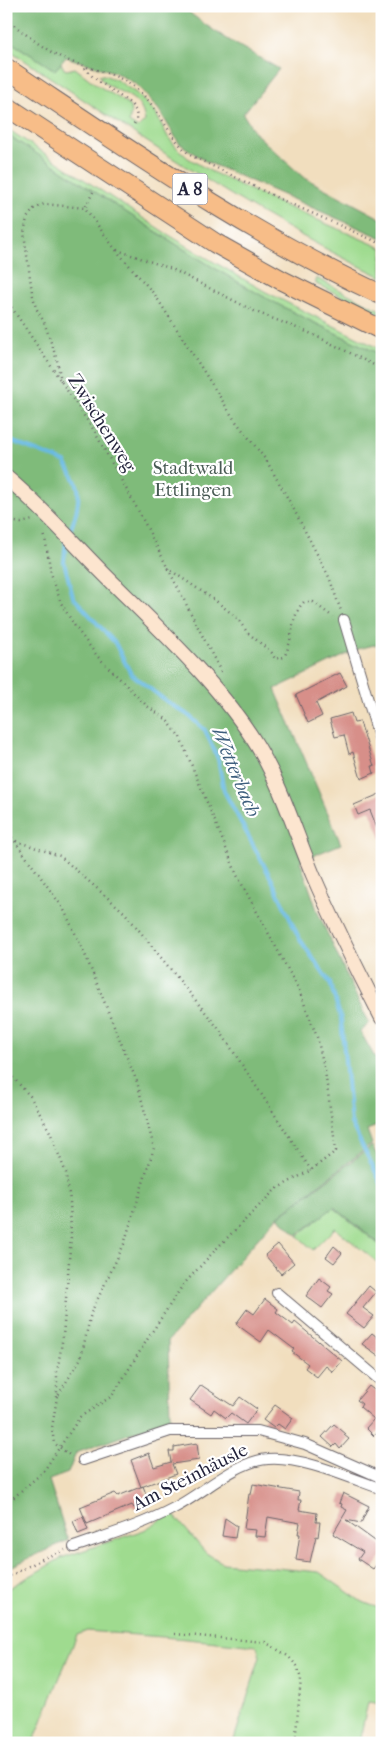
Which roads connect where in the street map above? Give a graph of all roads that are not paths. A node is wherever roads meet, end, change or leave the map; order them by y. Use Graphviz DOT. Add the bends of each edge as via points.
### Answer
graph roads {
  1 [pos="6,68"];
  2 [pos="6,106"];
  3 [pos="382,295"];
  4 [pos="382,330"];
  5 [pos="6,477"];
  6 [pos="344,620"];
  7 [pos="382,747"];
  8 [pos="382,1018"];
  9 [pos="277,1293"];
  10 [pos="382,1382"];
  11 [pos="83,1460"];
  12 [pos="382,1478"];
  13 [pos="382,1489"];
  14 [pos="74,1547"];
  1 -- 3 [label="highway, A 8" via="234,217"];
  2 -- 4 [label="highway, A 8" via="215,243"];
  5 -- 8 [label="main road" via="44,510 180,651 223,697 253,739 272,773 322,895"];
  6 -- 7 [label="street"];
  9 -- 10 [label="street"];
  11 -- 12 [label="street" via="170,1431 258,1431 305,1444"];
  13 -- 14 [label="street, Am Steinhäusle" via="306,1462 269,1458 250,1462 164,1513"];
}
